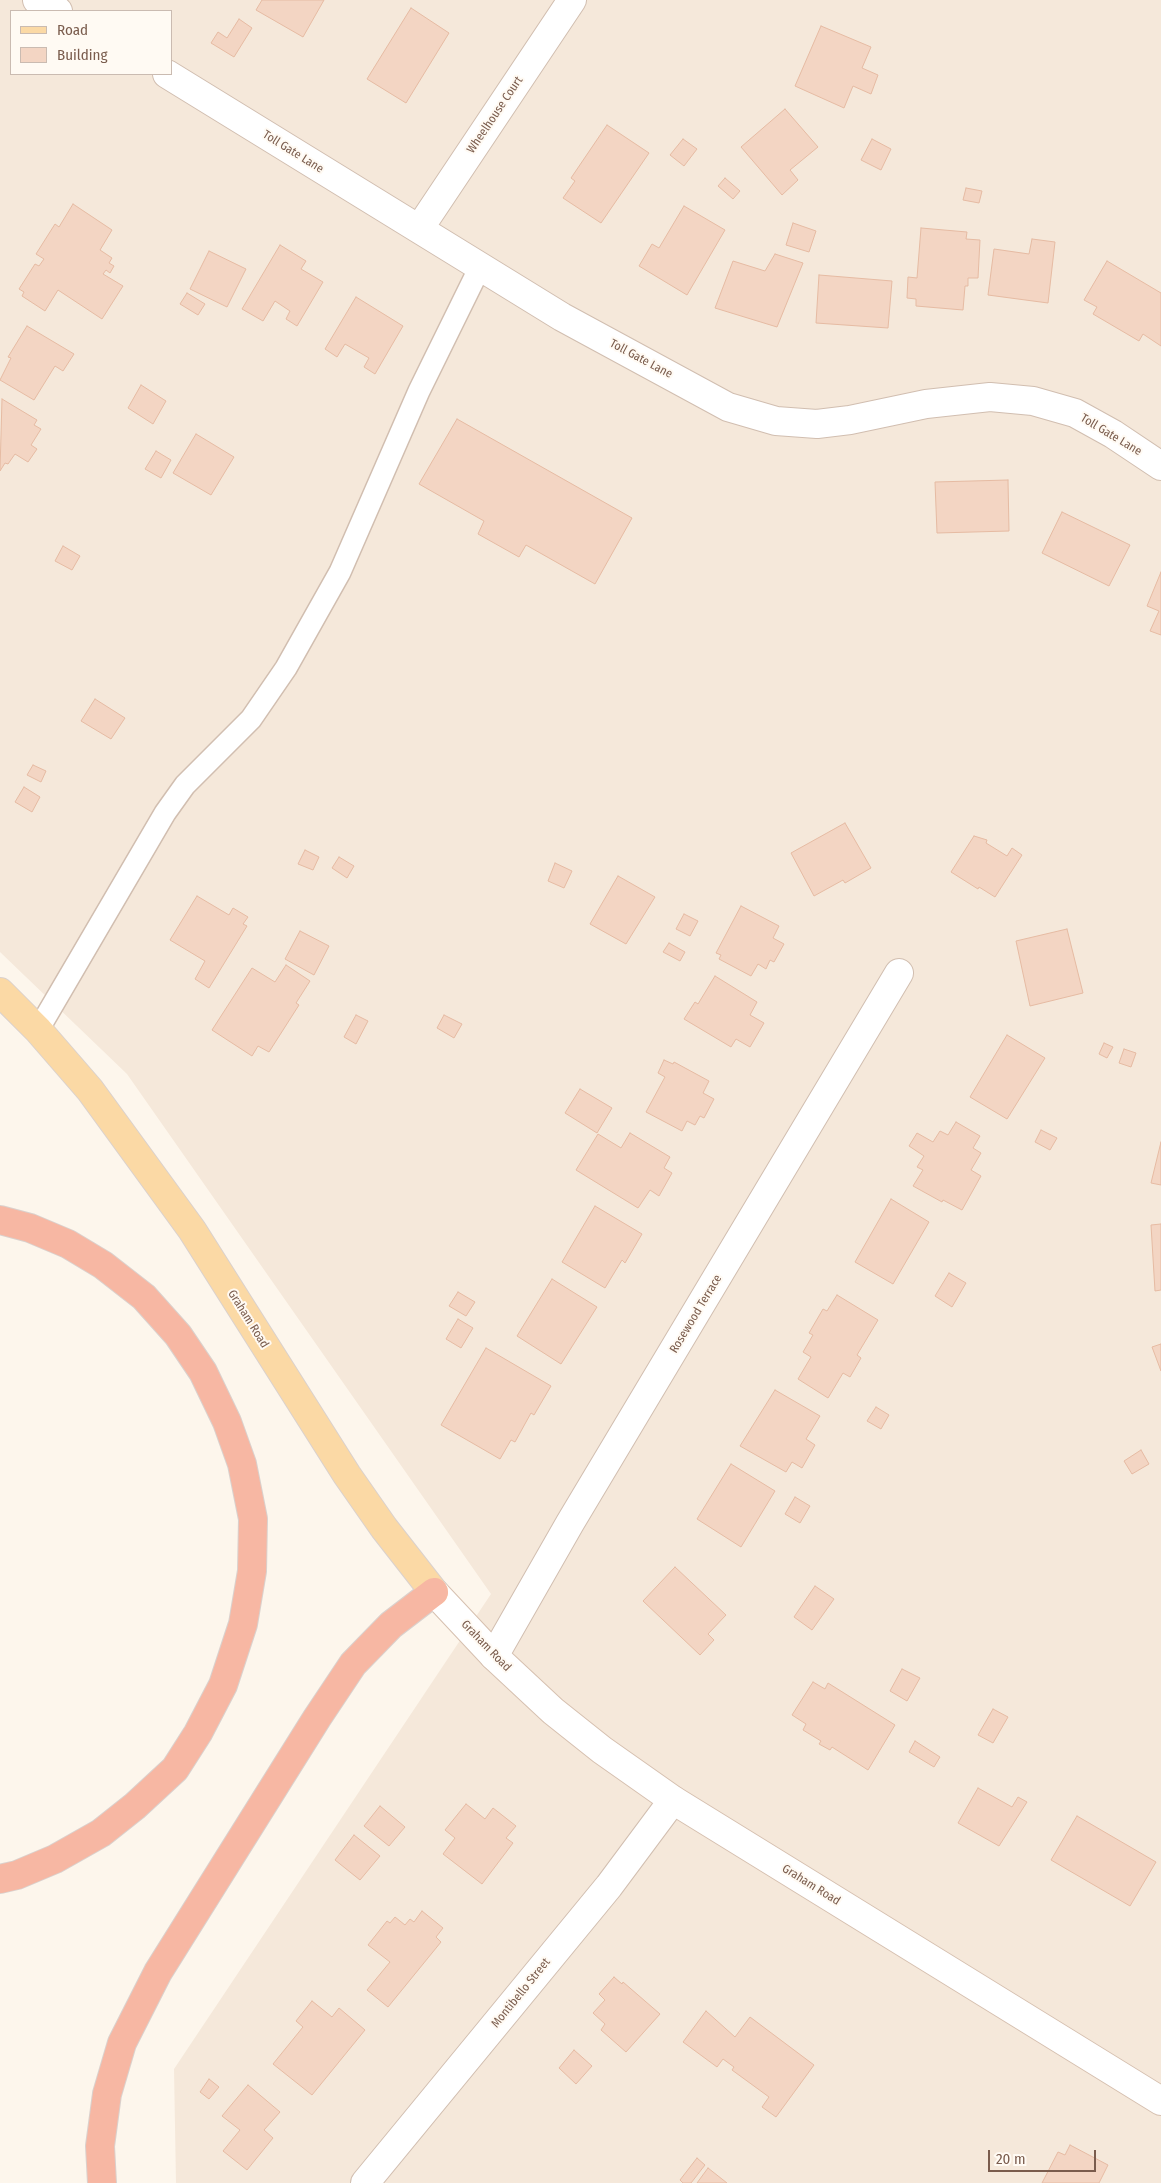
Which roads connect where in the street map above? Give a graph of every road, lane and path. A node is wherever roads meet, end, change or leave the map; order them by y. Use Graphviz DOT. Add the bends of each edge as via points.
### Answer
graph roads {
  1 [pos="37,0"];
  2 [pos="572,0"];
  3 [pos="56,10"];
  4 [pos="169,75"];
  5 [pos="419,229"];
  6 [pos="480,267"];
  7 [pos="1161,466"];
  8 [pos="899,973"];
  9 [pos="0,992"];
  10 [pos="38,1030"];
  11 [pos="0,1220"];
  12 [pos="434,1592"];
  13 [pos="494,1656"];
  14 [pos="674,1800"];
  15 [pos="0,1879"];
  16 [pos="1161,2101"];
  17 [pos="102,2183"];
  18 [pos="365,2183"];
  1 -- 3 [label="street"];
  2 -- 5 [label="street, Wheelhouse Court"];
  4 -- 5 [label="street, Toll Gate Lane"];
  5 -- 6 [label="street, Toll Gate Lane"];
  6 -- 7 [label="street, Toll Gate Lane" via="562,317 728,407 776,421 817,424 926,404 990,397 1033,401 1075,413"];
  6 -- 10 [label="lane" via="419,391 340,572 286,668 251,719 185,784 165,813"];
  8 -- 13 [label="street, Rosewood Terrace"];
  9 -- 10 [label="main road, Graham Road"];
  10 -- 12 [label="main road, Graham Road" via="90,1090 192,1230 347,1475"];
  11 -- 15 [label="highway" via="68,1244 104,1265 144,1297 178,1335 203,1372 227,1422 242,1464 253,1519 252,1572 243,1624 223,1685 175,1768 101,1833 55,1859"];
  12 -- 13 [label="street, Graham Road"];
  12 -- 17 [label="highway" via="391,1625 353,1664 158,1972 122,2043 107,2094 100,2146"];
  13 -- 14 [label="street, Graham Road" via="602,1750"];
  14 -- 16 [label="street, Graham Road"];
  14 -- 18 [label="street, Montibello Street" via="609,1886"];
}
